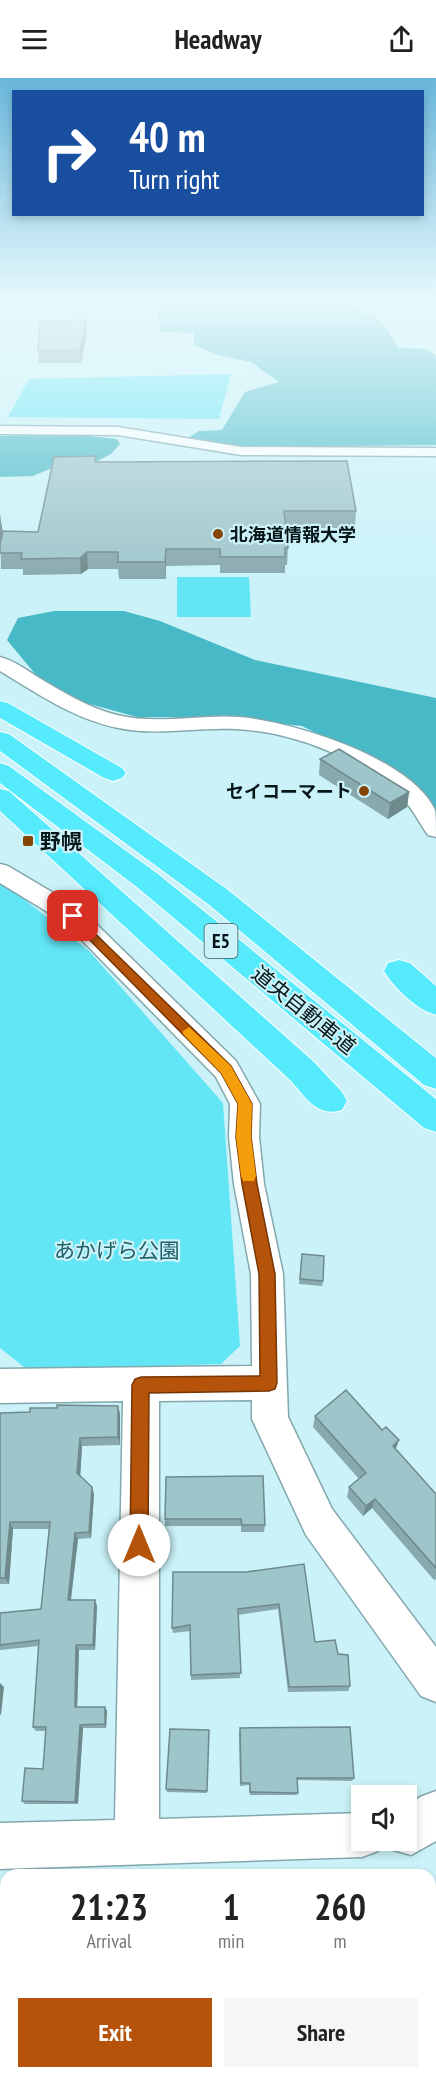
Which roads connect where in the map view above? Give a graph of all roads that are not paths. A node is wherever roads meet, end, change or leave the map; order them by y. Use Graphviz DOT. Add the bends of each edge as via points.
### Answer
graph roads {
  1 [pos="0,430"];
  2 [pos="436,452"];
  3 [pos="0,663"];
  4 [pos="0,708"];
  5 [pos="0,740"];
  6 [pos="0,771"];
  7 [pos="113,773"];
  8 [pos="0,797"];
  9 [pos="436,830"];
  10 [pos="0,872"];
  11 [pos="399,971"];
  12 [pos="436,1004"];
  13 [pos="436,1076"];
  14 [pos="330,1101"];
  15 [pos="436,1118"];
  16 [pos="269,1383"];
  17 [pos="141,1385"];
  18 [pos="0,1386"];
  19 [pos="436,1680"];
  20 [pos="436,1813"];
  21 [pos="417,1828"];
  22 [pos="351,1835"];
  23 [pos="137,1842"];
  24 [pos="0,1846"];
  1 -- 2 [label="street" via="118,431 241,451"];
  3 -- 9 [label="street" via="91,714 119,722 239,723 284,729 316,739 376,769 412,796"];
  4 -- 7 [label="highway"];
  5 -- 13 [label="highway, 道央自動車道 / E5" via="218,897"];
  6 -- 15 [label="highway, 道央自動車道 / E5" via="148,881"];
  8 -- 14 [label="highway"];
  10 -- 16 [label="street" via="73,916 226,1069 245,1104 249,1184 267,1274"];
  11 -- 12 [label="highway"];
  16 -- 17 [label="street"];
  16 -- 19 [label="street" via="270,1419 319,1522"];
  17 -- 18 [label="street"];
  17 -- 23 [label="street"];
  20 -- 21 [label="street"];
  22 -- 23 [label="street"];
  23 -- 24 [label="street"];
}
